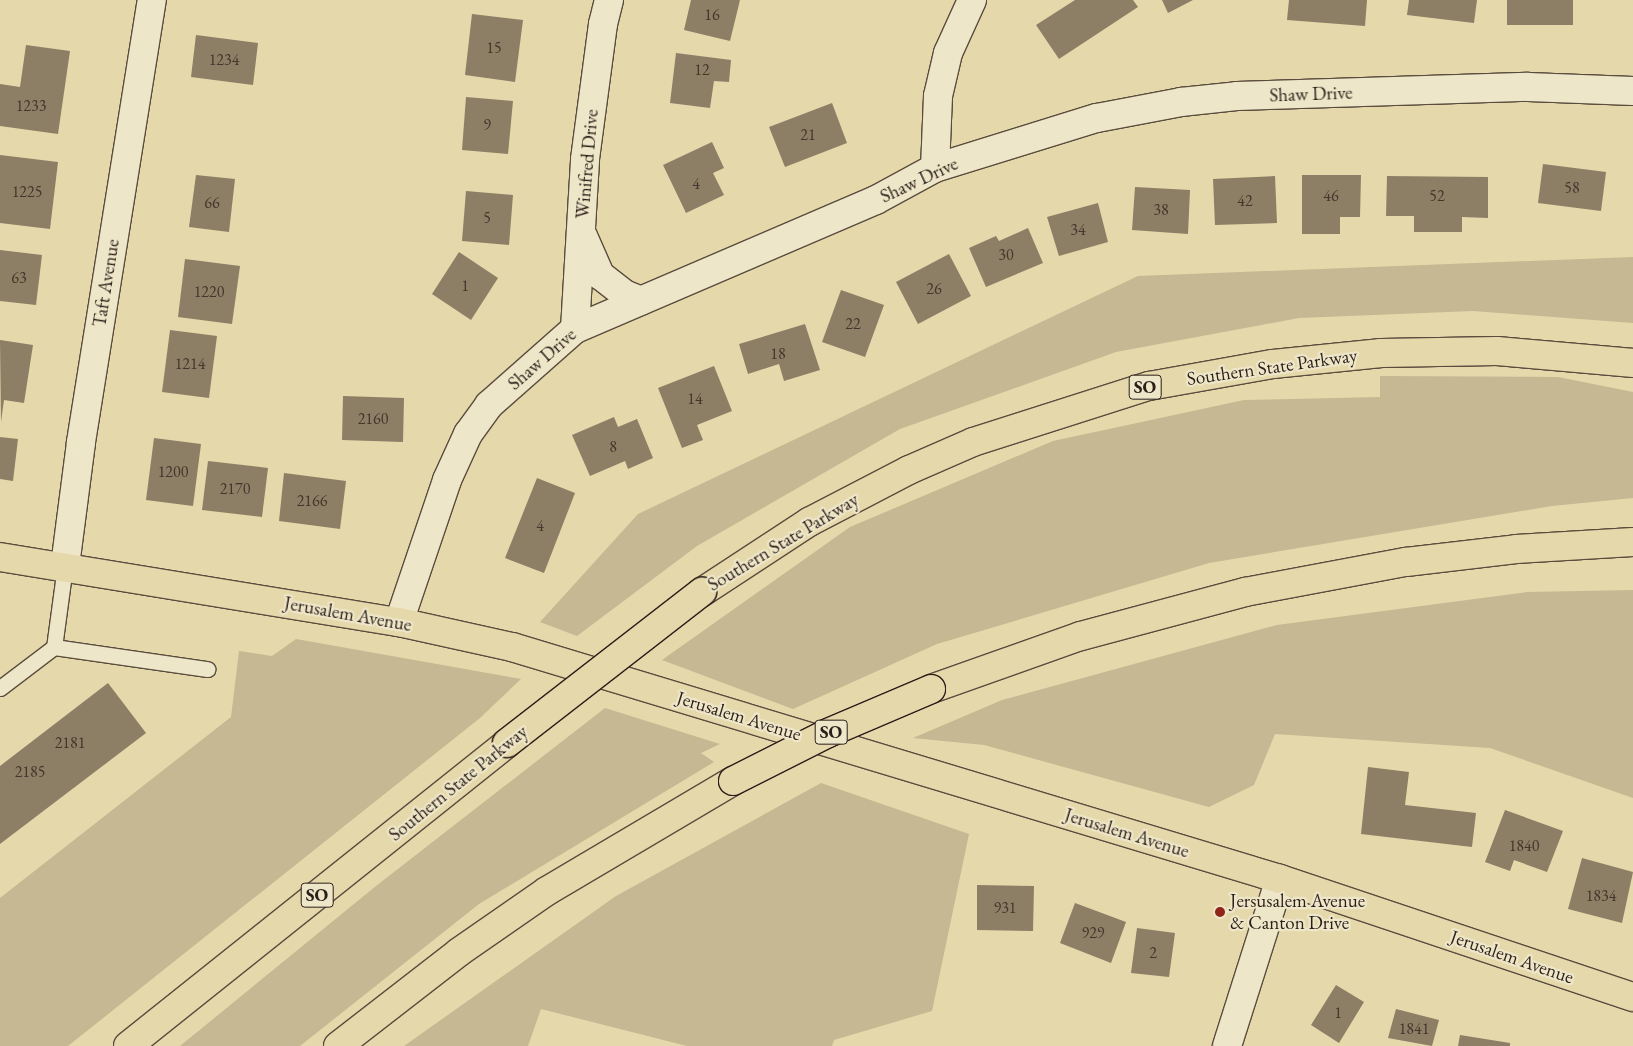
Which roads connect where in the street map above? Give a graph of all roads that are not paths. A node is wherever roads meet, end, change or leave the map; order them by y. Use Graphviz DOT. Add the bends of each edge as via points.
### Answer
graph roads {
  1 [pos="152,0"];
  2 [pos="609,0"];
  3 [pos="972,0"];
  4 [pos="1633,92"];
  5 [pos="935,168"];
  6 [pos="581,230"];
  7 [pos="641,300"];
  8 [pos="575,329"];
  9 [pos="1633,363"];
  10 [pos="1633,542"];
  11 [pos="0,557"];
  12 [pos="65,566"];
  13 [pos="399,622"];
  14 [pos="54,647"];
  15 [pos="206,669"];
  16 [pos="0,688"];
  17 [pos="1280,879"];
  18 [pos="1633,997"];
  19 [pos="128,1046"];
  20 [pos="338,1046"];
  21 [pos="1227,1046"];
  1 -- 12 [label="street, Taft Avenue" via="81,442"];
  2 -- 6 [label="street, Winifred Drive" via="585,159"];
  3 -- 5 [label="street" via="948,53 938,96"];
  4 -- 5 [label="street, Shaw Drive" via="1528,87 1237,96 1182,102 1097,118"];
  5 -- 7 [label="street, Shaw Drive" via="876,200"];
  6 -- 7 [label="street" via="600,275 624,294"];
  6 -- 8 [label="street, Winifred Drive"];
  7 -- 8 [label="street, Shaw Drive"];
  8 -- 13 [label="street, Shaw Drive" via="489,405 468,434 447,480"];
  9 -- 19 [label="main road, Southern State Parkway / SO, bridge" via="1497,351 1382,353 1264,365 1149,386 983,439 909,470 809,522 702,592 507,743"];
  10 -- 20 [label="main road, SO, bridge" via="1516,549 1406,562 1245,592 1081,636 931,689 828,734 733,781 547,891 460,952"];
  11 -- 12 [label="main road, Jerusalem Avenue"];
  12 -- 13 [label="main road, Jerusalem Avenue"];
  12 -- 14 [label="lane"];
  13 -- 17 [label="main road, Jerusalem Avenue" via="512,647"];
  14 -- 15 [label="lane"];
  14 -- 16 [label="lane"];
  17 -- 18 [label="main road, Jerusalem Avenue"];
  17 -- 21 [label="street"];
}
